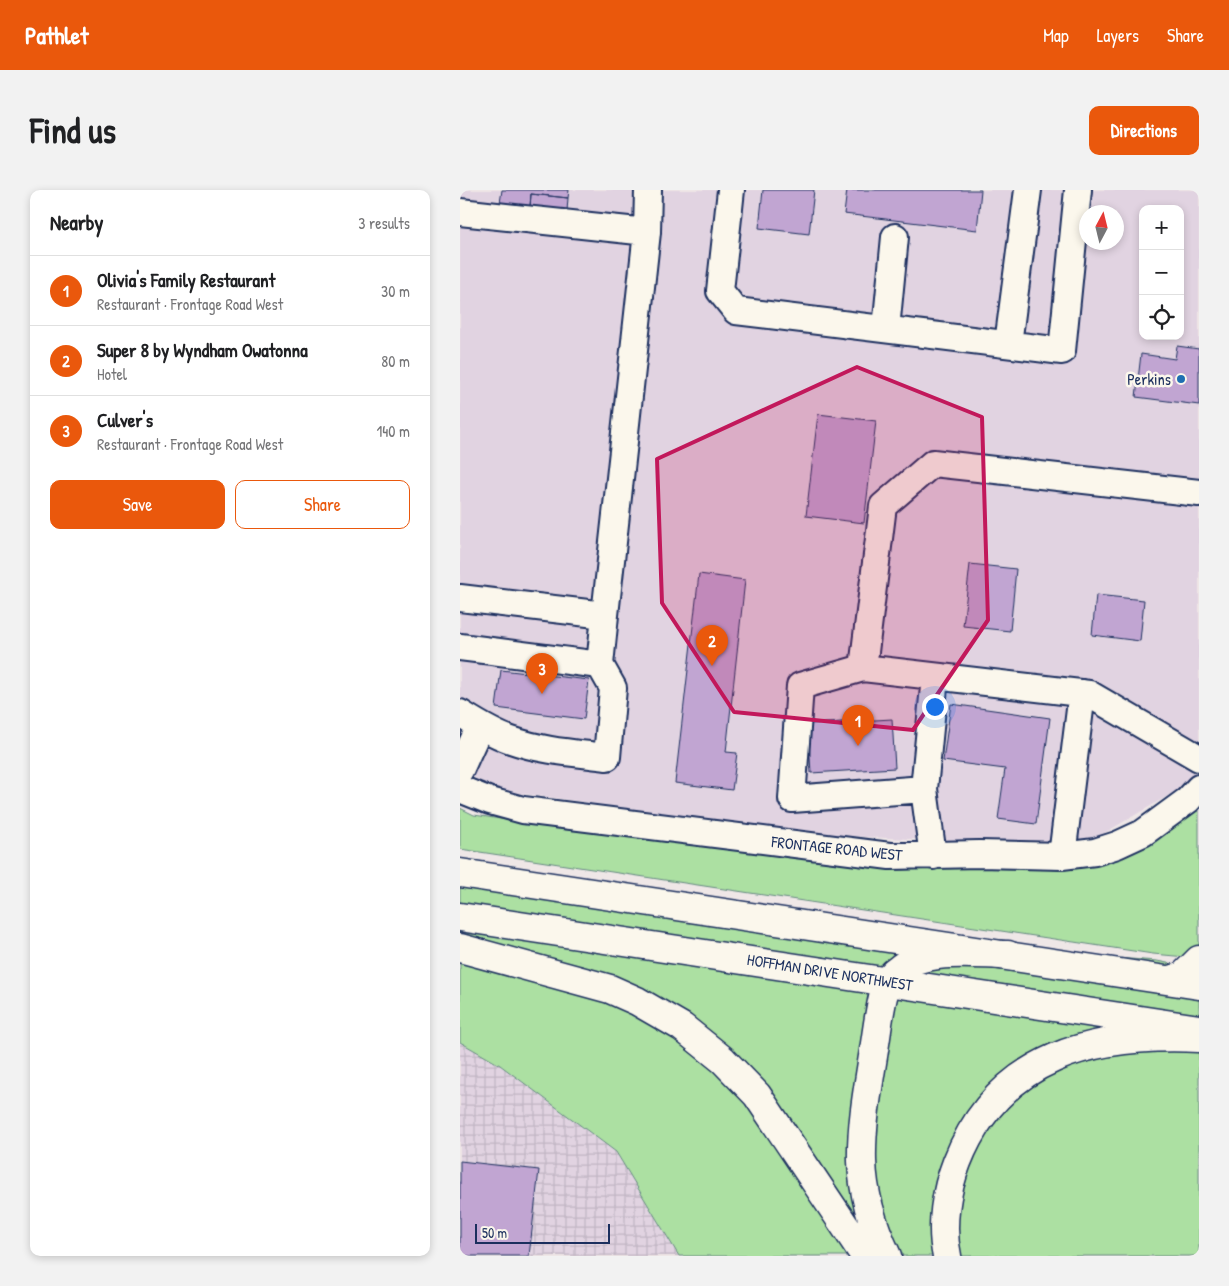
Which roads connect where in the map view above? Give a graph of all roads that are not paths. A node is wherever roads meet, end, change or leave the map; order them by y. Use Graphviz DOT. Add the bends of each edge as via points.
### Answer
graph roads {
  1 [pos="648,190"];
  2 [pos="730,190"];
  3 [pos="1028,190"];
  4 [pos="1078,190"];
  5 [pos="460,212"];
  6 [pos="647,232"];
  7 [pos="895,237"];
  8 [pos="886,330"];
  9 [pos="1008,344"];
  10 [pos="1199,492"];
  11 [pos="460,598"];
  12 [pos="605,615"];
  13 [pos="460,648"];
  14 [pos="600,666"];
  15 [pos="863,668"];
  16 [pos="935,677"];
  17 [pos="1082,694"];
  18 [pos="470,720"];
  19 [pos="1199,758"];
  20 [pos="460,770"];
  21 [pos="1199,788"];
  22 [pos="924,789"];
  23 [pos="460,790"];
  24 [pos="933,856"];
  25 [pos="1062,856"];
  26 [pos="460,874"];
  27 [pos="460,917"];
  28 [pos="460,948"];
  29 [pos="1008,955"];
  30 [pos="1199,960"];
  31 [pos="1170,980"];
  32 [pos="888,981"];
  33 [pos="1199,985"];
  34 [pos="1199,1029"];
  35 [pos="1199,1038"];
  36 [pos="865,1256"];
  37 [pos="887,1256"];
  38 [pos="947,1256"];
  1 -- 6 [label="street"];
  2 -- 8 [label="street" via="720,291 736,311"];
  3 -- 9 [label="street"];
  4 -- 9 [label="street" via="1062,350"];
  5 -- 6 [label="street"];
  6 -- 12 [label="street"];
  7 -- 8 [label="street"];
  8 -- 9 [label="street"];
  10 -- 15 [label="street" via="932,463 882,506"];
  11 -- 12 [label="street"];
  12 -- 14 [label="street"];
  13 -- 14 [label="street"];
  14 -- 18 [label="street" via="613,688 606,757 553,751 512,740"];
  15 -- 16 [label="street"];
  15 -- 22 [label="street" via="800,686 792,799"];
  16 -- 17 [label="street"];
  16 -- 22 [label="street"];
  17 -- 19 [label="street" via="1089,694"];
  17 -- 25 [label="street"];
  18 -- 20 [label="street"];
  21 -- 25 [label="street, FRONTAGE ROAD WEST" via="1143,833 1096,852"];
  22 -- 24 [label="street"];
  23 -- 24 [label="street, FRONTAGE ROAD WEST" via="524,810 890,856"];
  24 -- 25 [label="street, FRONTAGE ROAD WEST"];
  26 -- 29 [label="main road"];
  27 -- 32 [label="main road, HOFFMAN DRIVE NORTHWEST"];
  28 -- 36 [label="main road" via="610,989 682,1027 723,1060 757,1095"];
  29 -- 31 [label="main road"];
  29 -- 32 [label="main road" via="926,956 898,969"];
  30 -- 31 [label="main road" via="1182,976"];
  31 -- 33 [label="main road"];
  32 -- 34 [label="main road, HOFFMAN DRIVE NORTHWEST"];
  32 -- 37 [label="main road" via="880,1011 869,1086 862,1161 870,1214"];
  35 -- 38 [label="main road" via="1132,1039 1087,1047 1054,1057 1026,1072 1002,1092 981,1116 955,1168 944,1224"];
}
